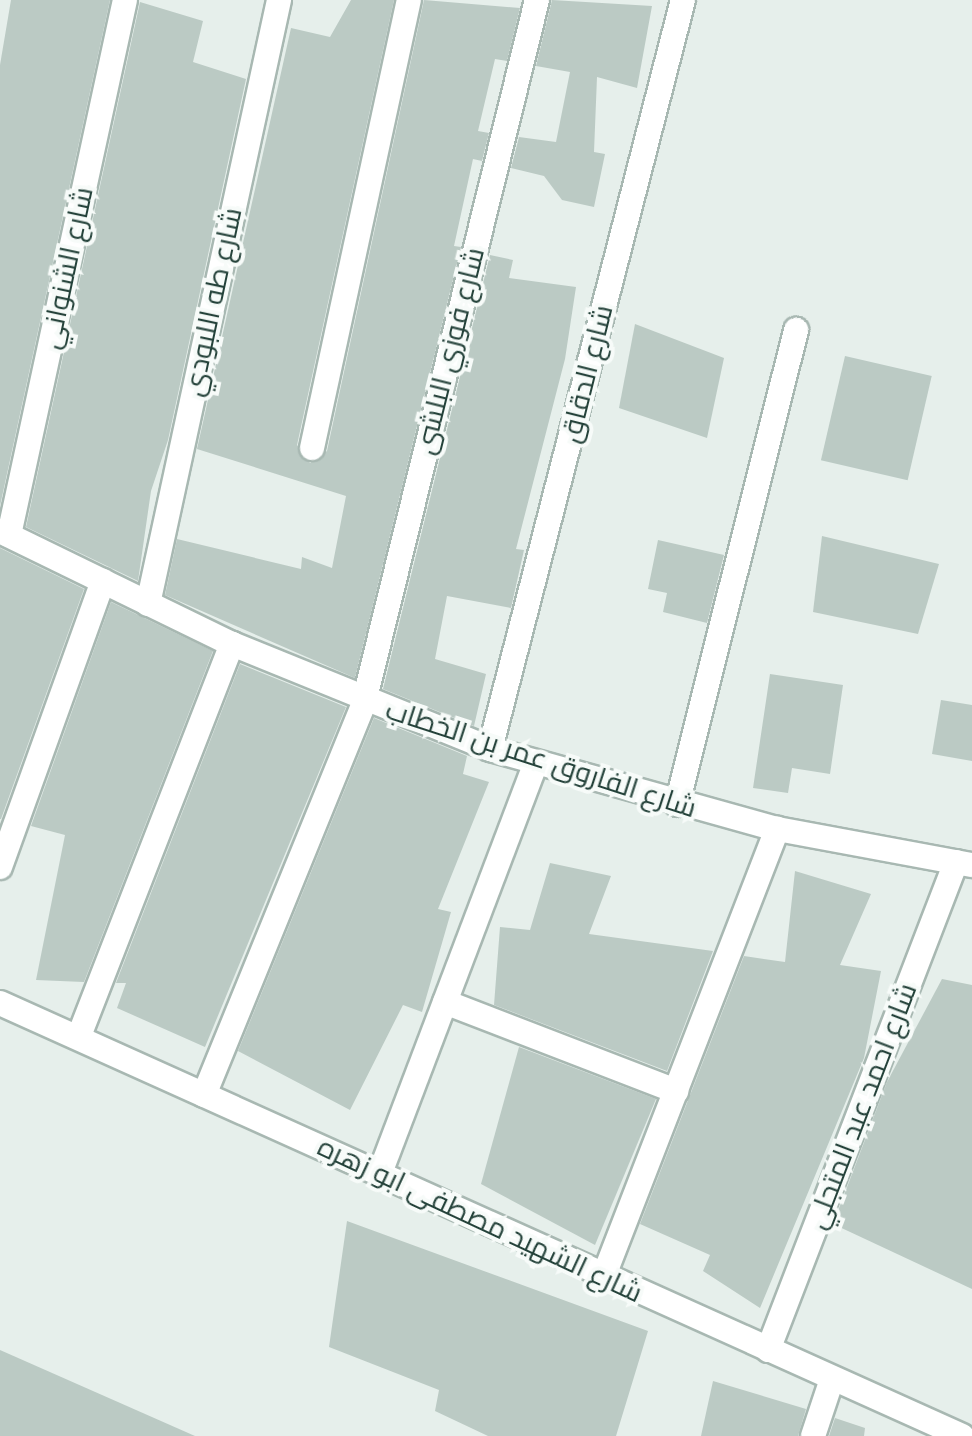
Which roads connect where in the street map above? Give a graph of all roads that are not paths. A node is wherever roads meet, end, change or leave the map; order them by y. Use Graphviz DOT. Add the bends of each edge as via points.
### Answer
graph roads {
  1 [pos="125,0"];
  2 [pos="279,0"];
  3 [pos="409,0"];
  4 [pos="537,0"];
  5 [pos="683,0"];
  6 [pos="796,330"];
  7 [pos="312,448"];
  8 [pos="5,533"];
  9 [pos="103,581"];
  10 [pos="148,604"];
  11 [pos="232,644"];
  12 [pos="364,702"];
  13 [pos="490,749"];
  14 [pos="536,763"];
  15 [pos="677,804"];
  16 [pos="777,829"];
  17 [pos="964,864"];
  18 [pos="0,867"];
  19 [pos="445,1002"];
  20 [pos="0,1003"];
  21 [pos="79,1036"];
  22 [pos="676,1091"];
  23 [pos="204,1095"];
  24 [pos="380,1173"];
  25 [pos="603,1278"];
  26 [pos="768,1350"];
  27 [pos="832,1379"];
  28 [pos="813,1436"];
  29 [pos="962,1436"];
  1 -- 8 [label="street, شارع الشنواني"];
  2 -- 10 [label="street, شارع طه اللبودي"];
  3 -- 7 [label="street"];
  4 -- 12 [label="street, شارع فوزي البلشى"];
  5 -- 13 [label="street, شارع الدقاق"];
  6 -- 15 [label="street"];
  8 -- 9 [label="street, شارع الفاروق عمر بن الخطاب"];
  9 -- 10 [label="street, شارع الفاروق عمر بن الخطاب"];
  9 -- 18 [label="street"];
  10 -- 11 [label="street, شارع الفاروق عمر بن الخطاب"];
  11 -- 12 [label="street, شارع الفاروق عمر بن الخطاب"];
  11 -- 21 [label="street"];
  12 -- 13 [label="street, شارع الفاروق عمر بن الخطاب"];
  12 -- 23 [label="street, شارع فوزي البلشى"];
  13 -- 14 [label="street, شارع الفاروق عمر بن الخطاب"];
  14 -- 15 [label="street, شارع الفاروق عمر بن الخطاب"];
  14 -- 19 [label="street"];
  15 -- 16 [label="street, شارع الفاروق عمر بن الخطاب"];
  16 -- 17 [label="street, شارع الفاروق عمر بن الخطاب"];
  16 -- 22 [label="street"];
  17 -- 26 [label="street, شارع احمد عبد المتجلي"];
  19 -- 22 [label="street"];
  19 -- 24 [label="street"];
  20 -- 21 [label="street, شارع الشهيد مصطفى ابو زهره"];
  21 -- 23 [label="street, شارع الشهيد مصطفى ابو زهره"];
  22 -- 25 [label="street"];
  23 -- 24 [label="street, شارع الشهيد مصطفى ابو زهره"];
  24 -- 25 [label="street, شارع الشهيد مصطفى ابو زهره"];
  25 -- 26 [label="street, شارع الشهيد مصطفى ابو زهره"];
  26 -- 27 [label="street, شارع الشهيد مصطفى ابو زهره"];
  27 -- 28 [label="street"];
  27 -- 29 [label="street, شارع الشهيد مصطفى ابو زهره"];
}
